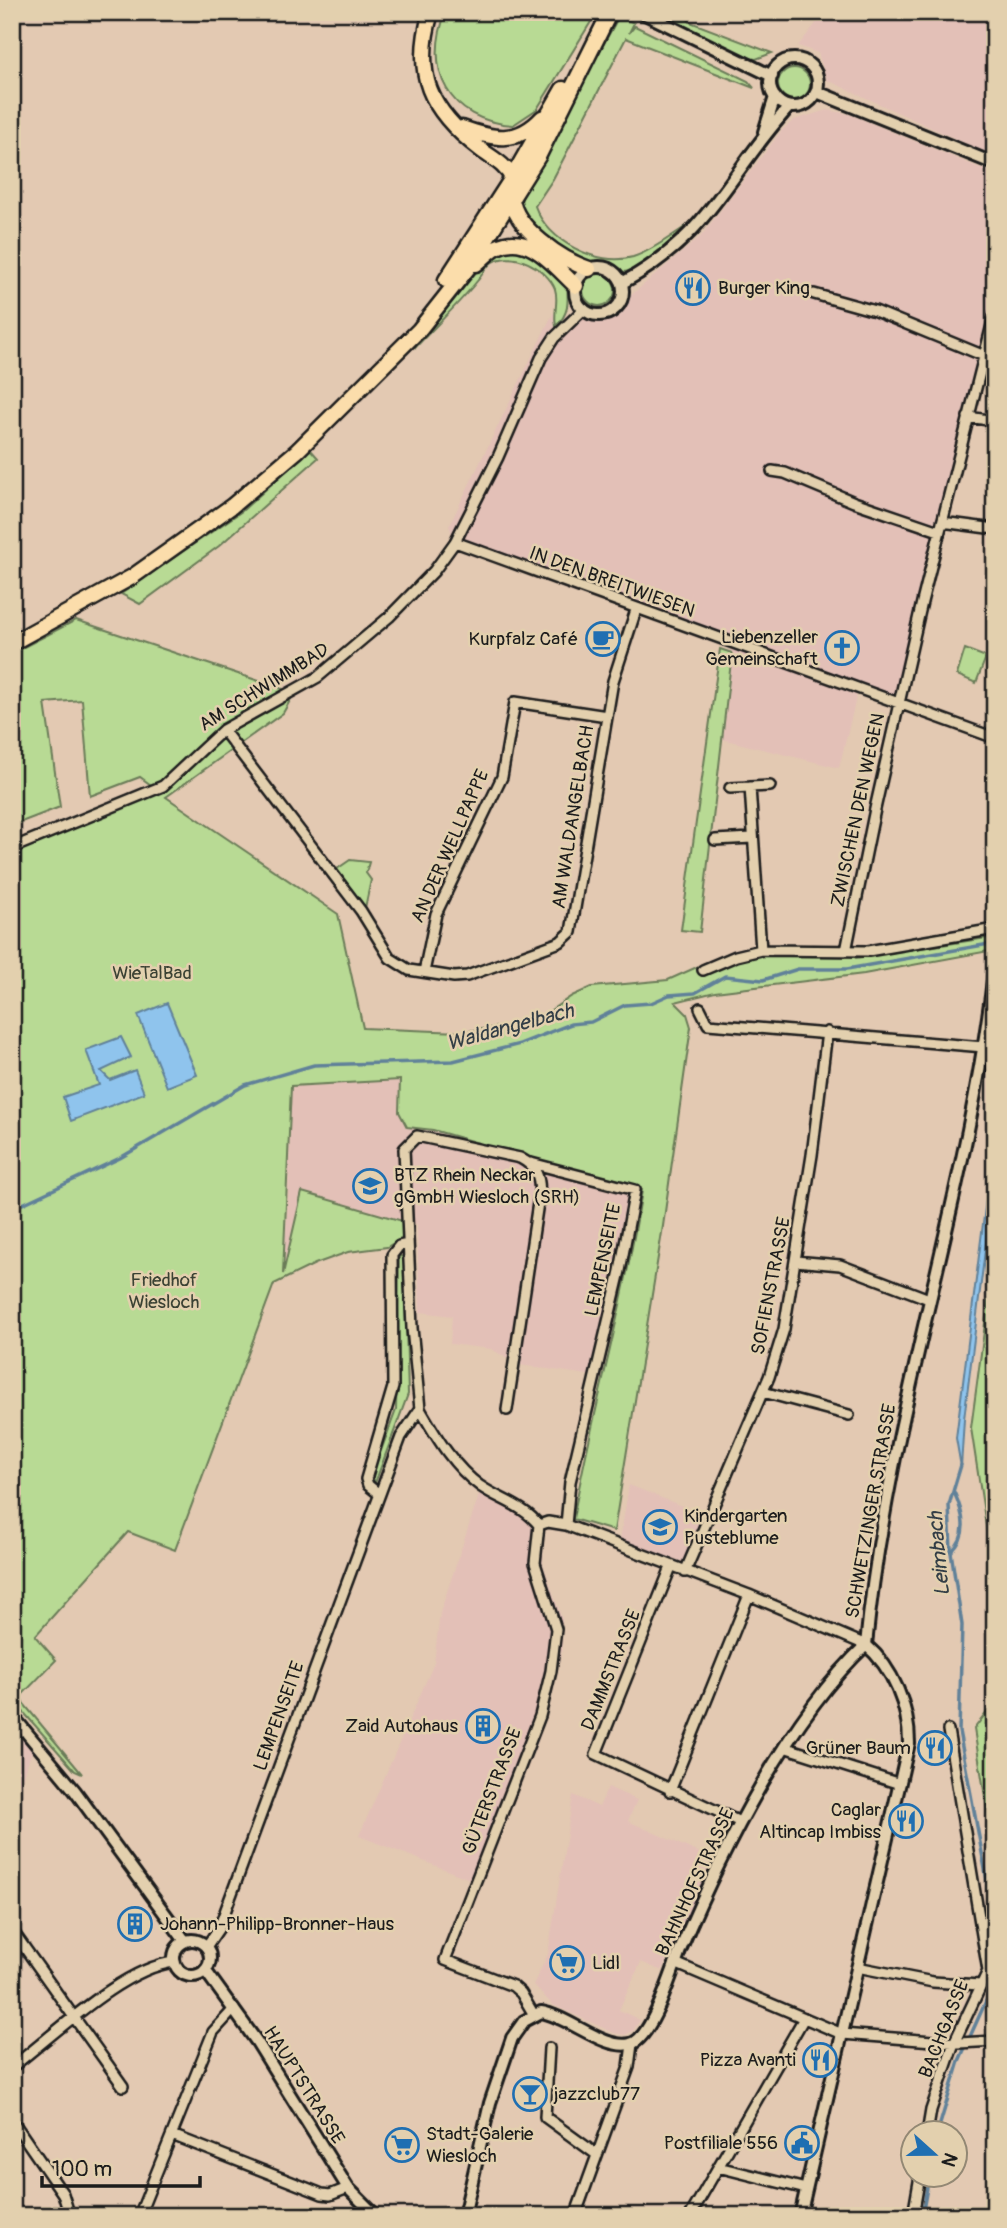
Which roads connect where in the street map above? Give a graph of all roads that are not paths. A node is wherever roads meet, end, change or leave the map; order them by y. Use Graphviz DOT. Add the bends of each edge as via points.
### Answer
graph roads {
  1 [pos="432,12"];
  2 [pos="611,12"];
  3 [pos="642,13"];
  4 [pos="599,34"];
  5 [pos="772,76"];
  6 [pos="817,92"];
  7 [pos="775,97"];
  8 [pos="556,101"];
  9 [pos="789,107"];
  10 [pos="454,125"];
  11 [pos="762,138"];
  12 [pos="995,164"];
  13 [pos="512,178"];
  14 [pos="513,198"];
  15 [pos="468,268"];
  16 [pos="589,269"];
  17 [pos="622,284"];
  18 [pos="576,286"];
  19 [pos="814,293"];
  20 [pos="584,309"];
  21 [pos="995,313"];
  22 [pos="396,350"];
  23 [pos="982,355"];
  24 [pos="968,417"];
  25 [pos="995,421"];
  26 [pos="772,471"];
  27 [pos="941,526"];
  28 [pos="995,529"];
  29 [pos="455,542"];
  30 [pos="636,610"];
  31 [pos="12,643"];
  32 [pos="899,704"];
  33 [pos="607,716"];
  34 [pos="223,730"];
  35 [pos="995,738"];
  36 [pos="770,786"];
  37 [pos="750,787"];
  38 [pos="730,788"];
  39 [pos="752,838"];
  40 [pos="715,840"];
  41 [pos="12,848"];
  42 [pos="995,929"];
  43 [pos="761,950"];
  44 [pos="846,951"];
  45 [pos="995,964"];
  46 [pos="703,970"];
  47 [pos="424,972"];
  48 [pos="994,985"];
  49 [pos="700,1008"];
  50 [pos="827,1032"];
  51 [pos="984,1047"];
  52 [pos="531,1163"];
  53 [pos="408,1244"];
  54 [pos="795,1261"];
  55 [pos="929,1299"];
  56 [pos="763,1392"];
  57 [pos="421,1409"];
  58 [pos="507,1410"];
  59 [pos="849,1415"];
  60 [pos="379,1494"];
  61 [pos="539,1525"];
  62 [pos="566,1525"];
  63 [pos="671,1567"];
  64 [pos="685,1572"];
  65 [pos="749,1595"];
  66 [pos="866,1645"];
  67 [pos="12,1715"];
  68 [pos="948,1730"];
  69 [pos="786,1748"];
  70 [pos="900,1784"];
  71 [pos="670,1791"];
  72 [pos="740,1822"];
  73 [pos="12,1930"];
  74 [pos="184,1941"];
  75 [pos="206,1947"];
  76 [pos="175,1962"];
  77 [pos="675,1963"];
  78 [pos="857,1967"];
  79 [pos="205,1970"];
  80 [pos="980,1985"];
  81 [pos="234,2010"];
  82 [pos="534,2015"];
  83 [pos="804,2018"];
  84 [pos="74,2020"];
  85 [pos="842,2034"];
  86 [pos="995,2041"];
  87 [pos="957,2043"];
  88 [pos="632,2044"];
  89 [pos="549,2048"];
  90 [pos="12,2067"];
  91 [pos="123,2086"];
  92 [pos="929,2120"];
  93 [pos="14,2126"];
  94 [pos="172,2135"];
  95 [pos="596,2154"];
  96 [pos="718,2167"];
  97 [pos="348,2188"];
  98 [pos="806,2189"];
  99 [pos="917,2190"];
  100 [pos="67,2207"];
  101 [pos="914,2210"];
  102 [pos="995,2210"];
  103 [pos="139,2216"];
  104 [pos="376,2216"];
  105 [pos="464,2216"];
  106 [pos="575,2216"];
  107 [pos="690,2216"];
  108 [pos="800,2216"];
  109 [pos="986,2216"];
  1 -- 10 [label="main road" via="422,62 428,89"];
  2 -- 4 [label="main road"];
  3 -- 5 [label="street"];
  4 -- 8 [label="main road"];
  4 -- 14 [label="main road"];
  5 -- 6 [label="street" via="783,63 800,60 816,75"];
  5 -- 7 [label="street"];
  6 -- 9 [label="street" via="806,104"];
  6 -- 12 [label="street"];
  7 -- 9 [label="street"];
  7 -- 11 [label="street"];
  8 -- 10 [label="main road" via="540,121 519,136 489,138"];
  8 -- 13 [label="main road"];
  9 -- 11 [label="street"];
  10 -- 13 [label="main road" via="501,163"];
  11 -- 17 [label="street" via="691,234 659,262"];
  13 -- 22 [label="main road" via="462,259"];
  14 -- 15 [label="main road"];
  14 -- 16 [label="main road" via="513,211 524,226 570,262"];
  15 -- 18 [label="main road" via="499,246 522,244 548,258"];
  15 -- 22 [label="main road" via="419,330"];
  16 -- 17 [label="street" via="611,270"];
  16 -- 18 [label="street"];
  17 -- 20 [label="street" via="622,296 611,311 600,314"];
  18 -- 20 [label="street"];
  19 -- 23 [label="street" via="875,311"];
  20 -- 29 [label="street, AM SCHWIMMBAD" via="541,358"];
  21 -- 23 [label="street, ZWISCHEN DEN WEGEN"];
  22 -- 31 [label="main road" via="297,451 232,506 132,578"];
  23 -- 24 [label="street, ZWISCHEN DEN WEGEN"];
  24 -- 25 [label="street"];
  24 -- 27 [label="street, ZWISCHEN DEN WEGEN"];
  26 -- 27 [label="street" via="854,502"];
  27 -- 28 [label="street"];
  27 -- 32 [label="street, ZWISCHEN DEN WEGEN"];
  29 -- 30 [label="street, IN DEN BREITWIESEN"];
  29 -- 34 [label="street, AM SCHWIMMBAD" via="412,595 354,649 294,693"];
  30 -- 32 [label="street, IN DEN BREITWIESEN"];
  30 -- 33 [label="street, AM WALDANGELBACH" via="614,673"];
  32 -- 35 [label="street, IN DEN BREITWIESEN"];
  32 -- 44 [label="street, ZWISCHEN DEN WEGEN"];
  33 -- 47 [label="street, AM WALDANGELBACH" via="569,936 467,976"];
  33 -- 47 [label="street, AN DER WELLPAPPE" via="515,702 502,777 436,914"];
  34 -- 41 [label="street, AM SCHWIMMBAD" via="153,792"];
  34 -- 47 [label="street, AM WALDANGELBACH" via="355,902 390,958"];
  36 -- 37 [label="street"];
  37 -- 38 [label="street"];
  37 -- 39 [label="street"];
  39 -- 40 [label="street"];
  39 -- 43 [label="street"];
  42 -- 44 [label="street" via="881,950"];
  43 -- 44 [label="street"];
  43 -- 46 [label="street"];
  45 -- 48 [label="street, SCHWETZINGER STRASSE"];
  48 -- 51 [label="street, SCHWETZINGER STRASSE"];
  49 -- 50 [label="street" via="708,1024"];
  50 -- 51 [label="street"];
  50 -- 54 [label="street, SOFIENSTRASSE"];
  51 -- 55 [label="street, SCHWETZINGER STRASSE"];
  52 -- 53 [label="street, LEMPENSEITE" via="422,1135 412,1139 404,1149"];
  52 -- 58 [label="street" via="538,1175 539,1196"];
  52 -- 62 [label="street, LEMPENSEITE" via="635,1190 570,1482"];
  53 -- 57 [label="street, LEMPENSEITE"];
  53 -- 60 [label="street" via="392,1255 393,1387 366,1479"];
  54 -- 55 [label="street" via="839,1265"];
  54 -- 56 [label="street, SOFIENSTRASSE" via="784,1329"];
  55 -- 66 [label="street, SCHWETZINGER STRASSE" via="873,1583"];
  56 -- 59 [label="street"];
  56 -- 64 [label="street, SOFIENSTRASSE"];
  57 -- 60 [label="street, LEMPENSEITE" via="401,1437"];
  57 -- 61 [label="street" via="464,1474 520,1506"];
  60 -- 75 [label="street, LEMPENSEITE" via="219,1928"];
  61 -- 62 [label="street"];
  61 -- 82 [label="street, GÜTERSTRASSE" via="535,1563 556,1629 551,1671 540,1716 445,1960 513,1986"];
  62 -- 63 [label="street"];
  63 -- 64 [label="street"];
  63 -- 71 [label="street, DAMMSTRASSE" via="596,1754"];
  64 -- 65 [label="street"];
  65 -- 66 [label="street"];
  65 -- 71 [label="street"];
  66 -- 69 [label="street, BAHNHOFSTRASSE" via="844,1666"];
  66 -- 70 [label="street, SCHWETZINGER STRASSE" via="888,1668 903,1708 909,1743"];
  67 -- 74 [label="street" via="75,1791"];
  68 -- 80 [label="street, BACHGASSE" via="988,1961"];
  69 -- 70 [label="street"];
  69 -- 72 [label="street, BAHNHOFSTRASSE"];
  70 -- 78 [label="street, SCHWETZINGER STRASSE"];
  71 -- 72 [label="street, DAMMSTRASSE"];
  72 -- 77 [label="street, BAHNHOFSTRASSE"];
  73 -- 84 [label="street"];
  74 -- 75 [label="street" via="199,1941"];
  74 -- 76 [label="street" via="176,1950"];
  75 -- 79 [label="street" via="210,1959"];
  76 -- 79 [label="street" via="186,1974 194,1976"];
  76 -- 84 [label="street" via="145,1969 122,1982"];
  77 -- 83 [label="street"];
  77 -- 88 [label="street, BAHNHOFSTRASSE" via="650,2024"];
  78 -- 80 [label="street" via="933,1982"];
  78 -- 85 [label="street, SCHWETZINGER STRASSE"];
  79 -- 81 [label="street, HAUPTSTRASSE"];
  80 -- 87 [label="street, BACHGASSE"];
  81 -- 94 [label="street" via="213,2032"];
  81 -- 97 [label="street, HAUPTSTRASSE"];
  82 -- 88 [label="street" via="546,2013 609,2041"];
  82 -- 105 [label="street" via="512,2039 490,2104"];
  83 -- 85 [label="street"];
  83 -- 96 [label="street"];
  84 -- 90 [label="street"];
  84 -- 91 [label="street"];
  85 -- 87 [label="street"];
  85 -- 98 [label="street, SCHWETZINGER STRASSE"];
  86 -- 87 [label="street"];
  87 -- 92 [label="street, BACHGASSE"];
  88 -- 95 [label="street, BAHNHOFSTRASSE" via="629,2067"];
  89 -- 95 [label="street" via="545,2117"];
  93 -- 100 [label="street" via="63,2194"];
  94 -- 97 [label="street" via="322,2194"];
  94 -- 103 [label="street"];
  95 -- 106 [label="street, BAHNHOFSTRASSE"];
  96 -- 98 [label="street"];
  96 -- 107 [label="street"];
  97 -- 104 [label="street, HAUPTSTRASSE"];
  98 -- 108 [label="street, SCHWETZINGER STRASSE"];
  99 -- 101 [label="street"];
  102 -- 109 [label="street"];
}
